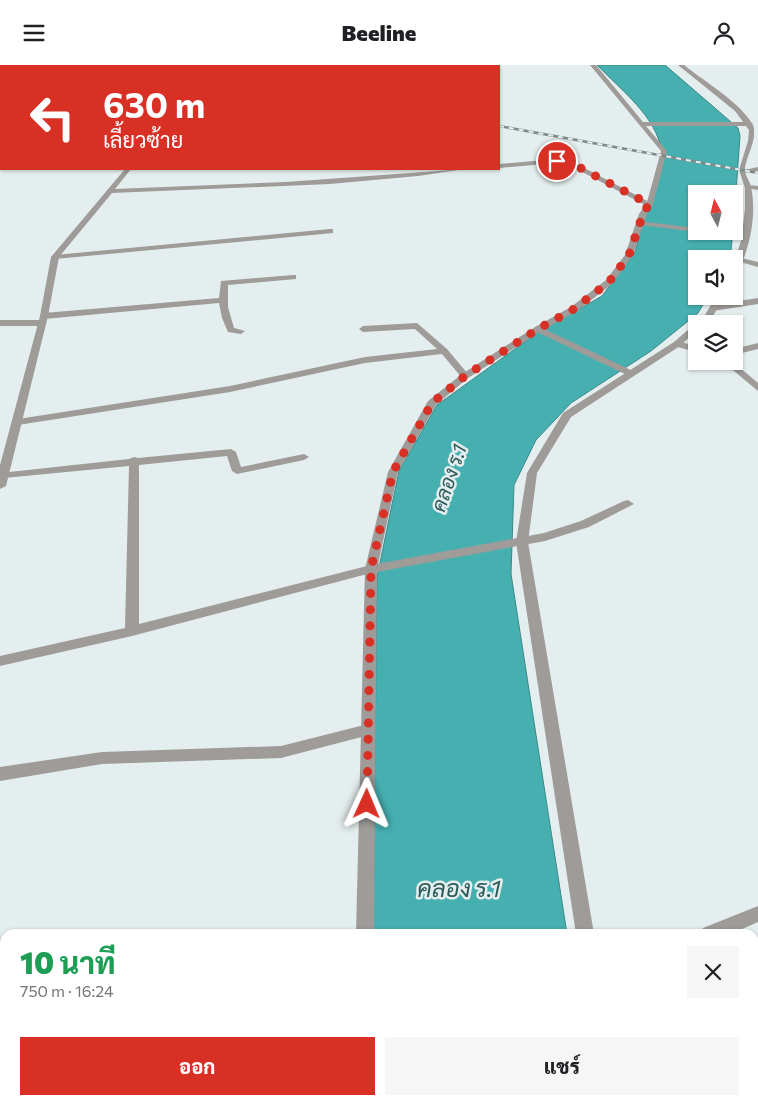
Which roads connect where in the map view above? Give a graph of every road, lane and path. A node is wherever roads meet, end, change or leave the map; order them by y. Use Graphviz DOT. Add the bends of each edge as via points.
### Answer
graph roads {
  1 [pos="593,65"];
  2 [pos="681,65"];
  3 [pos="750,124"];
  4 [pos="644,125"];
  5 [pos="755,131"];
  6 [pos="500,166"];
  7 [pos="758,169"];
  8 [pos="127,170"];
  9 [pos="455,170"];
  10 [pos="742,171"];
  11 [pos="748,187"];
  12 [pos="758,188"];
  13 [pos="109,191"];
  14 [pos="649,204"];
  15 [pos="645,223"];
  16 [pos="688,228"];
  17 [pos="330,231"];
  18 [pos="743,236"];
  19 [pos="747,236"];
  20 [pos="743,250"];
  21 [pos="55,257"];
  22 [pos="743,260"];
  23 [pos="758,265"];
  24 [pos="293,277"];
  25 [pos="222,300"];
  26 [pos="758,301"];
  27 [pos="715,305"];
  28 [pos="713,308"];
  29 [pos="710,315"];
  30 [pos="43,319"];
  31 [pos="0,323"];
  32 [pos="363,329"];
  33 [pos="538,329"];
  34 [pos="241,331"];
  35 [pos="688,334"];
  36 [pos="677,344"];
  37 [pos="758,346"];
  38 [pos="688,347"];
  39 [pos="743,350"];
  40 [pos="444,351"];
  41 [pos="736,370"];
  42 [pos="630,373"];
  43 [pos="465,376"];
  44 [pos="754,385"];
  45 [pos="739,387"];
  46 [pos="18,422"];
  47 [pos="6,450"];
  48 [pos="304,457"];
  49 [pos="134,460"];
  50 [pos="4,475"];
  51 [pos="0,486"];
  52 [pos="628,504"];
  53 [pos="522,543"];
  54 [pos="371,569"];
  55 [pos="132,631"];
  56 [pos="0,661"];
  57 [pos="368,730"];
  58 [pos="0,774"];
  59 [pos="758,914"];
  60 [pos="365,929"];
  61 [pos="584,929"];
  62 [pos="722,929"];
  1 -- 4 [label="street"];
  2 -- 3 [label="street"];
  3 -- 4 [label="street"];
  3 -- 5 [label="street"];
  4 -- 14 [label="street" via="664,151"];
  5 -- 10 [label="street"];
  6 -- 14 [label="street" via="557,161 571,163"];
  7 -- 10 [label="street"];
  8 -- 13 [label="street"];
  9 -- 13 [label="street" via="388,179 278,186"];
  10 -- 11 [label="street"];
  11 -- 12 [label="street"];
  11 -- 19 [label="street"];
  13 -- 21 [label="street"];
  14 -- 15 [label="street"];
  15 -- 16 [label="street"];
  15 -- 33 [label="street" via="629,255 609,282 574,309"];
  17 -- 21 [label="street"];
  18 -- 19 [label="street"];
  19 -- 20 [label="street"];
  21 -- 30 [label="street"];
  22 -- 23 [label="street"];
  24 -- 25 [label="street" via="227,282 224,283"];
  25 -- 30 [label="street"];
  25 -- 34 [label="street" via="231,330"];
  26 -- 28 [label="street"];
  27 -- 28 [label="street"];
  28 -- 29 [label="street"];
  30 -- 31 [label="street"];
  30 -- 46 [label="street"];
  32 -- 40 [label="street" via="417,326"];
  33 -- 42 [label="street"];
  33 -- 43 [label="street"];
  35 -- 36 [label="street"];
  36 -- 38 [label="street"];
  36 -- 42 [label="street"];
  37 -- 39 [label="street"];
  40 -- 43 [label="street"];
  40 -- 46 [label="street" via="365,360 230,389"];
  41 -- 44 [label="street"];
  42 -- 53 [label="street" via="567,415 532,473"];
  43 -- 54 [label="street" via="432,403 393,472"];
  44 -- 45 [label="street"];
  46 -- 47 [label="street"];
  47 -- 50 [label="street"];
  48 -- 49 [label="street" via="237,471 231,452"];
  49 -- 50 [label="street"];
  49 -- 55 [label="street"];
  50 -- 51 [label="street"];
  52 -- 53 [label="street" via="585,524"];
  53 -- 54 [label="street"];
  53 -- 61 [label="street"];
  54 -- 55 [label="street"];
  54 -- 57 [label="street"];
  55 -- 56 [label="street"];
  57 -- 58 [label="street" via="282,752 102,758"];
  57 -- 60 [label="street"];
  59 -- 62 [label="street"];
}
